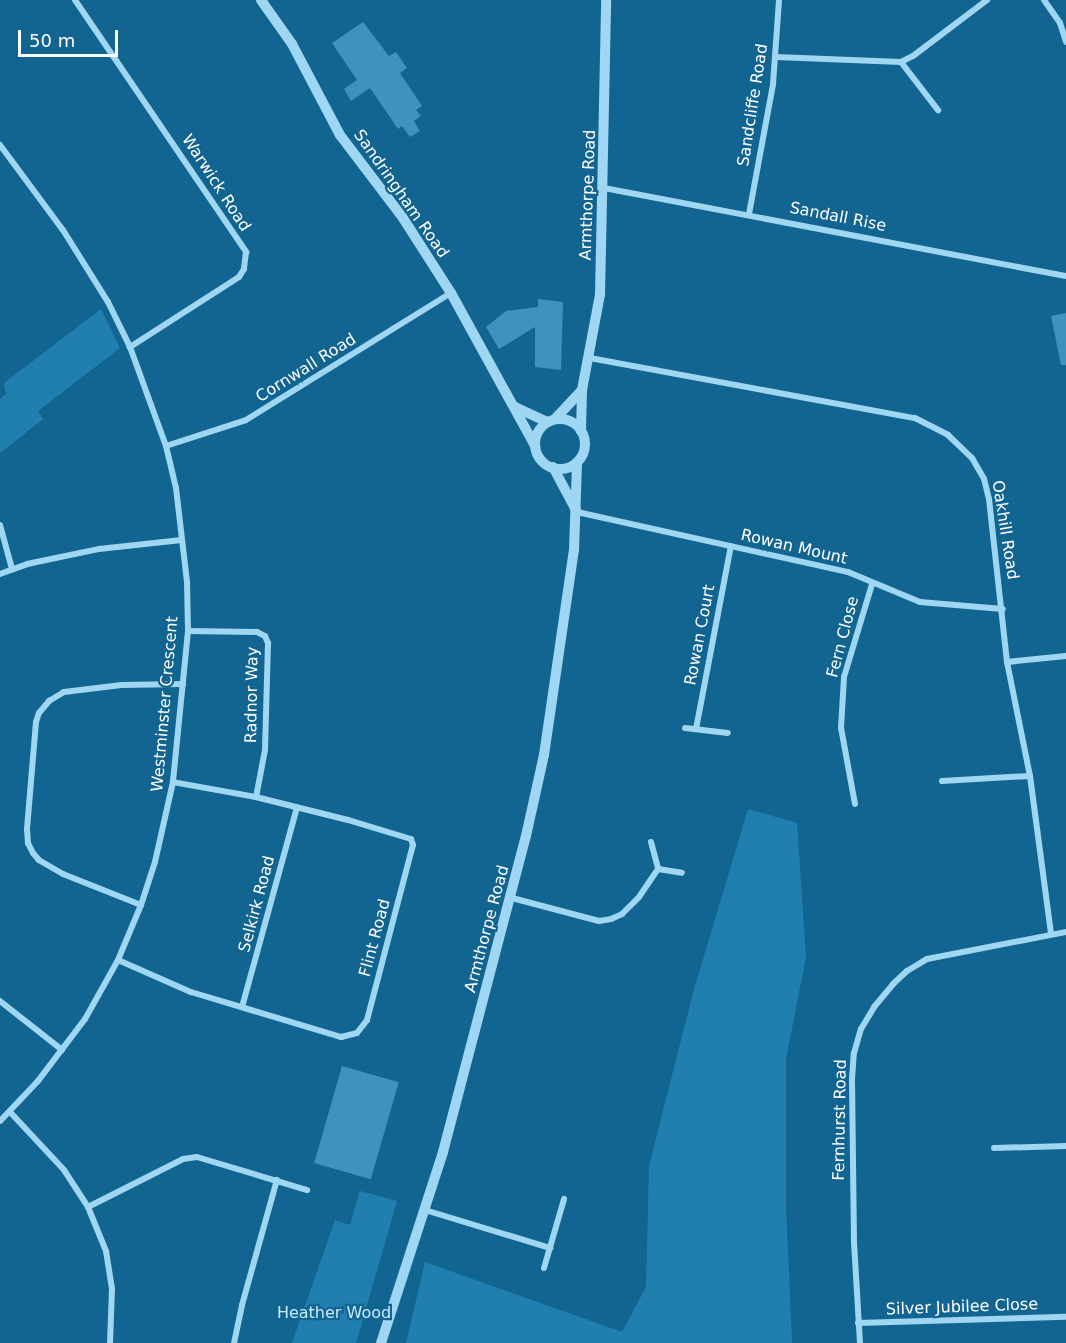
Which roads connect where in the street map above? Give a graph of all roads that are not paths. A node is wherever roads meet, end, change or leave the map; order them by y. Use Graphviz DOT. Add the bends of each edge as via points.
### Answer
graph roads {
  1 [pos="75,0"];
  2 [pos="261,0"];
  3 [pos="606,0"];
  4 [pos="779,0"];
  5 [pos="987,0"];
  6 [pos="1044,0"];
  7 [pos="1066,42"];
  8 [pos="776,57"];
  9 [pos="902,62"];
  10 [pos="938,110"];
  11 [pos="0,145"];
  12 [pos="604,188"];
  13 [pos="749,214"];
  14 [pos="1066,276"];
  15 [pos="451,293"];
  16 [pos="130,347"];
  17 [pos="590,358"];
  18 [pos="582,390"];
  19 [pos="515,407"];
  20 [pos="551,421"];
  21 [pos="581,431"];
  22 [pos="166,446"];
  23 [pos="535,446"];
  24 [pos="577,462"];
  25 [pos="553,467"];
  26 [pos="577,512"];
  27 [pos="0,525"];
  28 [pos="182,540"];
  29 [pos="731,546"];
  30 [pos="12,569"];
  31 [pos="0,574"];
  32 [pos="872,584"];
  33 [pos="1003,609"];
  34 [pos="188,631"];
  35 [pos="1066,656"];
  36 [pos="1007,662"];
  37 [pos="183,684"];
  38 [pos="685,728"];
  39 [pos="696,729"];
  40 [pos="728,733"];
  41 [pos="1030,776"];
  42 [pos="942,781"];
  43 [pos="173,782"];
  44 [pos="256,796"];
  45 [pos="855,804"];
  46 [pos="297,808"];
  47 [pos="651,843"];
  48 [pos="658,869"];
  49 [pos="682,873"];
  50 [pos="512,898"];
  51 [pos="141,905"];
  52 [pos="1066,932"];
  53 [pos="1051,934"];
  54 [pos="118,960"];
  55 [pos="0,1001"];
  56 [pos="242,1007"];
  57 [pos="62,1050"];
  58 [pos="10,1112"];
  59 [pos="0,1121"];
  60 [pos="1066,1146"];
  61 [pos="994,1148"];
  62 [pos="277,1180"];
  63 [pos="307,1190"];
  64 [pos="564,1199"];
  65 [pos="88,1208"];
  66 [pos="425,1210"];
  67 [pos="550,1248"];
  68 [pos="544,1268"];
  69 [pos="1066,1317"];
  70 [pos="858,1323"];
  71 [pos="111,1343"];
  72 [pos="234,1343"];
  73 [pos="381,1343"];
  74 [pos="860,1343"];
  1 -- 16 [label="street, Warwick Road" via="246,252 239,277"];
  2 -- 15 [label="street, Sandringham Road" via="292,44 340,135 403,218"];
  3 -- 12 [label="street, Armthorpe Road"];
  4 -- 8 [label="street, Sandcliffe Road"];
  5 -- 9 [label="street"];
  6 -- 7 [label="street" via="1060,23"];
  8 -- 9 [label="street"];
  8 -- 13 [label="street, Sandcliffe Road"];
  9 -- 10 [label="street"];
  11 -- 16 [label="street, Westminster Crescent" via="63,230 108,302"];
  12 -- 13 [label="street, Sandall Rise"];
  12 -- 17 [label="street, Armthorpe Road" via="600,295"];
  13 -- 14 [label="street, Sandall Rise"];
  15 -- 19 [label="street, Sandringham Road"];
  15 -- 22 [label="street, Cornwall Road" via="246,420"];
  16 -- 22 [label="street, Westminster Crescent"];
  17 -- 18 [label="street, Armthorpe Road"];
  17 -- 33 [label="street, Oakhill Road" via="915,418 948,435 972,458 984,479"];
  18 -- 20 [label="street, Armthorpe Road"];
  18 -- 21 [label="street, Armthorpe Road"];
  19 -- 20 [label="street"];
  19 -- 23 [label="street, Sandringham Road"];
  20 -- 21 [label="street" via="572,422"];
  20 -- 23 [label="street" via="536,436"];
  21 -- 24 [label="street" via="583,452"];
  22 -- 28 [label="street, Westminster Crescent"];
  23 -- 25 [label="street" via="538,456"];
  24 -- 25 [label="street"];
  24 -- 26 [label="street, Armthorpe Road"];
  25 -- 26 [label="street"];
  26 -- 29 [label="street, Rowan Mount"];
  26 -- 50 [label="street, Armthorpe Road" via="543,755"];
  27 -- 30 [label="street"];
  28 -- 30 [label="street" via="99,549"];
  28 -- 34 [label="street, Westminster Crescent"];
  29 -- 32 [label="street, Rowan Mount" via="848,572"];
  29 -- 39 [label="street, Rowan Court"];
  30 -- 31 [label="street"];
  32 -- 33 [label="street, Rowan Mount" via="920,602"];
  32 -- 45 [label="street, Fern Close" via="844,677 841,728"];
  33 -- 36 [label="street, Oakhill Road"];
  34 -- 37 [label="street, Westminster Crescent"];
  34 -- 44 [label="street, Radnor Way" via="257,632 268,643 264,750"];
  35 -- 36 [label="street"];
  36 -- 41 [label="street, Oakhill Road"];
  37 -- 43 [label="street, Westminster Crescent"];
  37 -- 51 [label="street" via="122,685 64,692 49,700 36,722 27,829 33,853 63,874"];
  38 -- 39 [label="street"];
  39 -- 40 [label="street"];
  41 -- 42 [label="street"];
  41 -- 53 [label="street, Oakhill Road"];
  43 -- 44 [label="street, Flint Road"];
  43 -- 51 [label="street, Westminster Crescent"];
  44 -- 46 [label="street, Flint Road"];
  46 -- 56 [label="street, Selkirk Road"];
  46 -- 56 [label="street, Flint Road" via="411,839 413,845 367,1020 357,1033 341,1037"];
  47 -- 48 [label="street"];
  48 -- 49 [label="street"];
  48 -- 50 [label="street" via="639,897 622,914 610,919 599,921"];
  50 -- 66 [label="street, Armthorpe Road"];
  51 -- 54 [label="street, Westminster Crescent"];
  52 -- 53 [label="street, Fernhurst Road"];
  53 -- 70 [label="street, Fernhurst Road" via="927,959 892,984 861,1029 852,1079"];
  54 -- 56 [label="street, Flint Road" via="191,992"];
  54 -- 57 [label="street, Westminster Crescent" via="85,1019"];
  55 -- 57 [label="street"];
  57 -- 58 [label="street, Westminster Crescent"];
  58 -- 59 [label="street, Westminster Crescent"];
  58 -- 65 [label="street" via="64,1170"];
  60 -- 61 [label="street"];
  62 -- 63 [label="street"];
  62 -- 65 [label="street" via="213,1160 183,1159"];
  62 -- 72 [label="street"];
  64 -- 67 [label="street"];
  65 -- 71 [label="street" via="106,1251 112,1289"];
  66 -- 67 [label="street"];
  66 -- 73 [label="street, Armthorpe Road"];
  67 -- 68 [label="street"];
  69 -- 70 [label="street, Silver Jubilee Close"];
  70 -- 74 [label="street, Fernhurst Road"];
}
